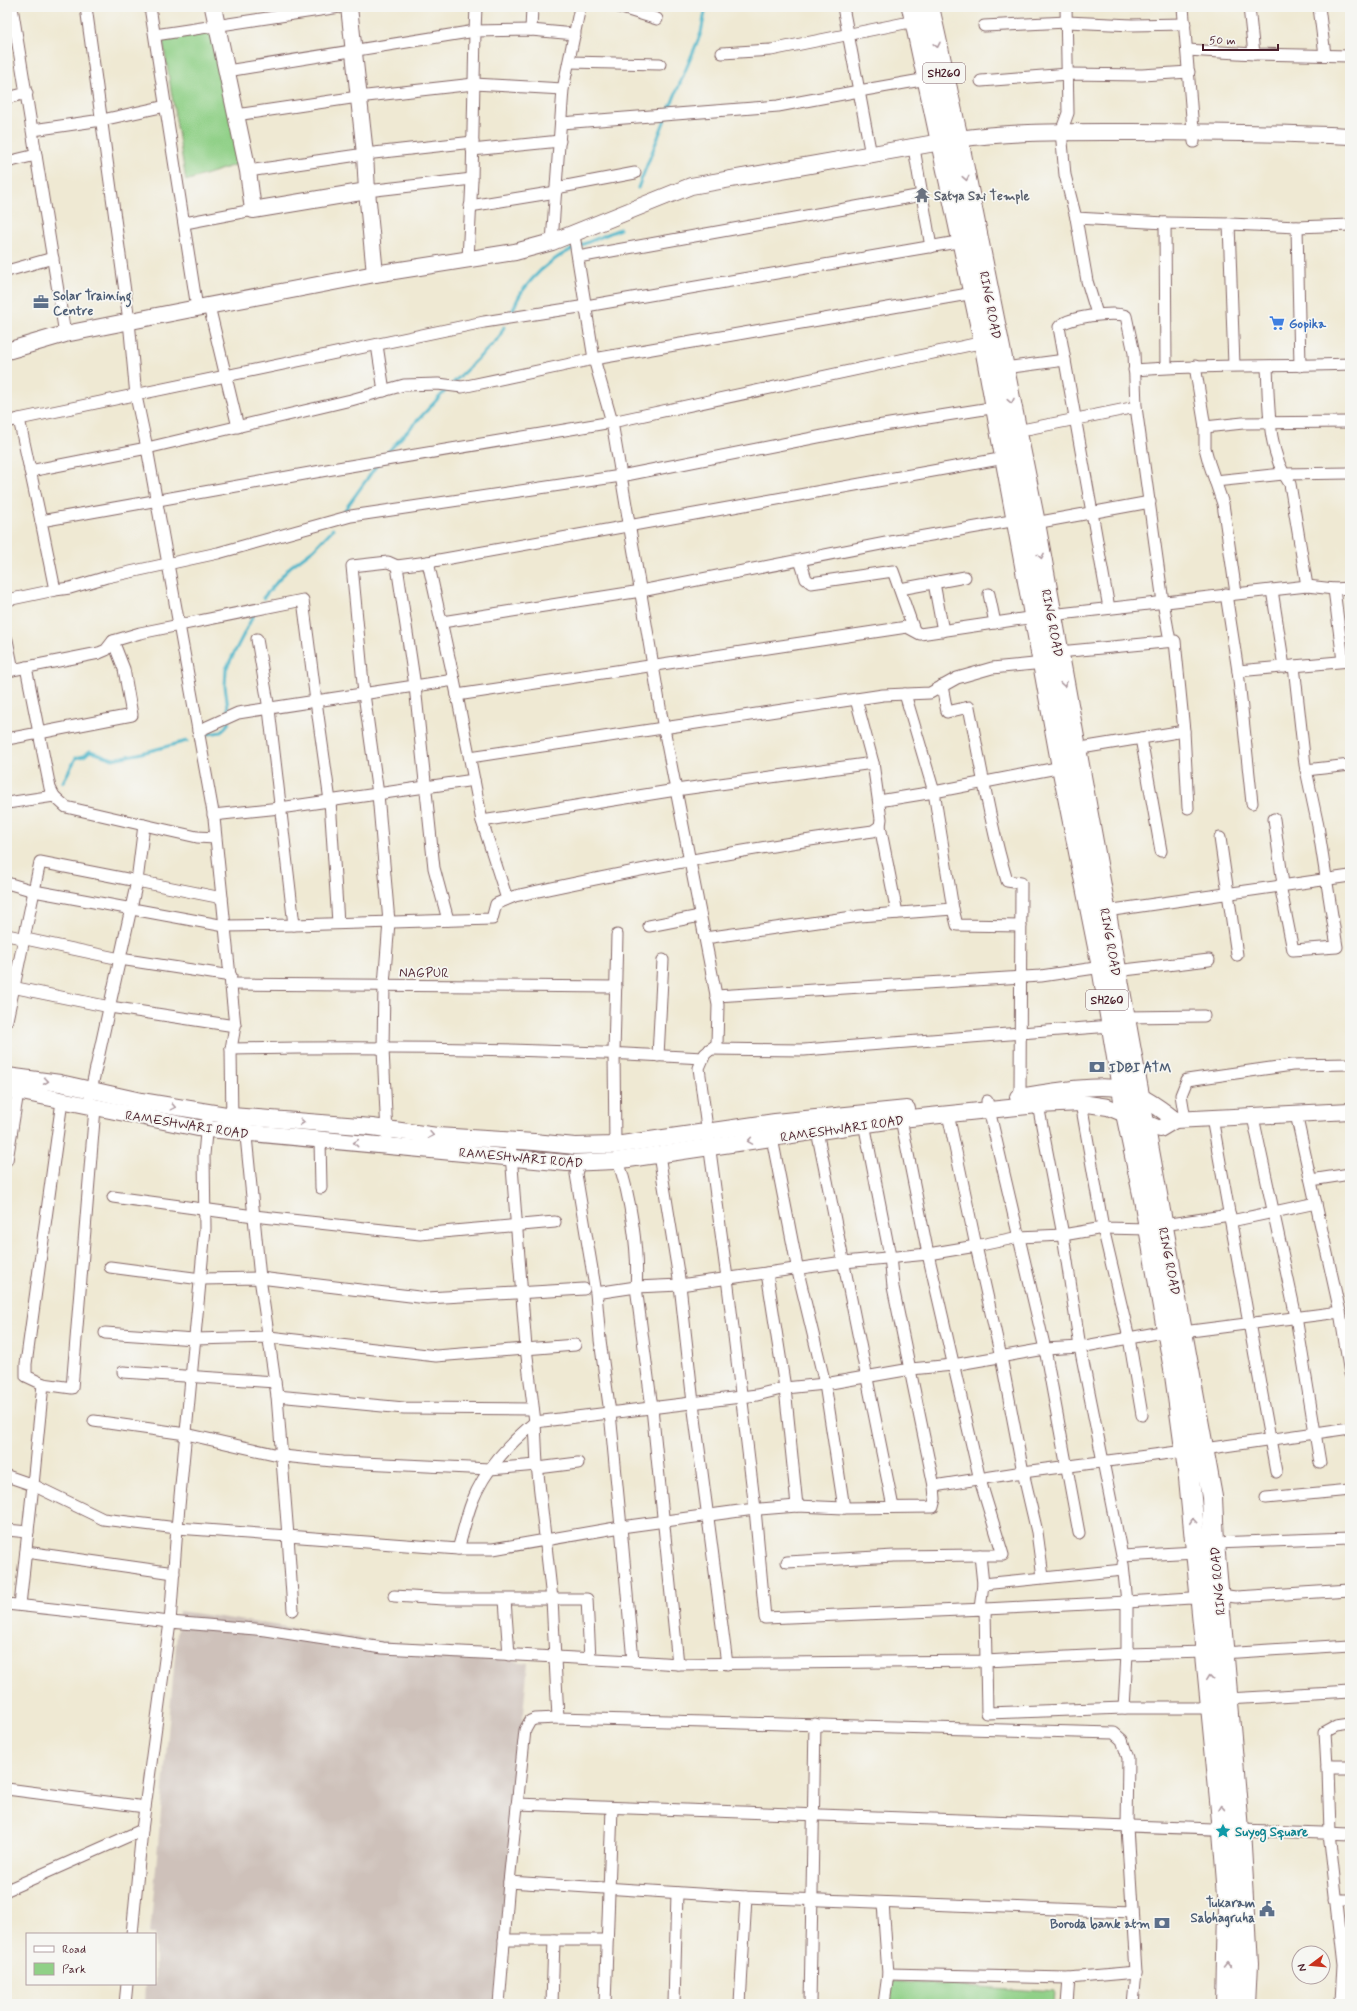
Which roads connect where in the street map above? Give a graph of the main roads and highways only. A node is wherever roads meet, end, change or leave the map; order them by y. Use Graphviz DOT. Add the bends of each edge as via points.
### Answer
graph roads {
  1 [pos="929,7"];
  2 [pos="913,14"];
  3 [pos="951,146"];
  4 [pos="1026,522"];
  5 [pos="1051,658"];
  6 [pos="1109,969"];
  7 [pos="1118,1022"];
  8 [pos="1156,1227"];
  9 [pos="1231,1830"];
  10 [pos="1227,2004"];
  11 [pos="1245,2004"];
  1 -- 3 [label="highway, RING ROAD / SH260, one-way"];
  2 -- 3 [label="highway, RING ROAD / SH260" via="927,79"];
  3 -- 4 [label="highway, RING ROAD / SH260, one-way" via="1017,431"];
  3 -- 4 [label="highway, RING ROAD / SH260" via="963,241 1005,458"];
  4 -- 5 [label="highway, RING ROAD / SH260"];
  5 -- 6 [label="highway, RING ROAD / SH260" via="1062,767"];
  5 -- 6 [label="highway, RING ROAD / SH260, one-way" via="1075,749 1106,911"];
  6 -- 7 [label="highway, RING ROAD / SH260"];
  7 -- 8 [label="highway, RING ROAD / SH260" via="1141,1098"];
  7 -- 8 [label="highway, RING ROAD / SH260" via="1122,1089 1117,1110"];
  8 -- 9 [label="highway, RING ROAD / SH260" via="1194,1450"];
  10 -- 9 [label="highway, RING ROAD / SH260, one-way"];
  9 -- 11 [label="highway, RING ROAD / SH260" via="1247,1963"];
}
